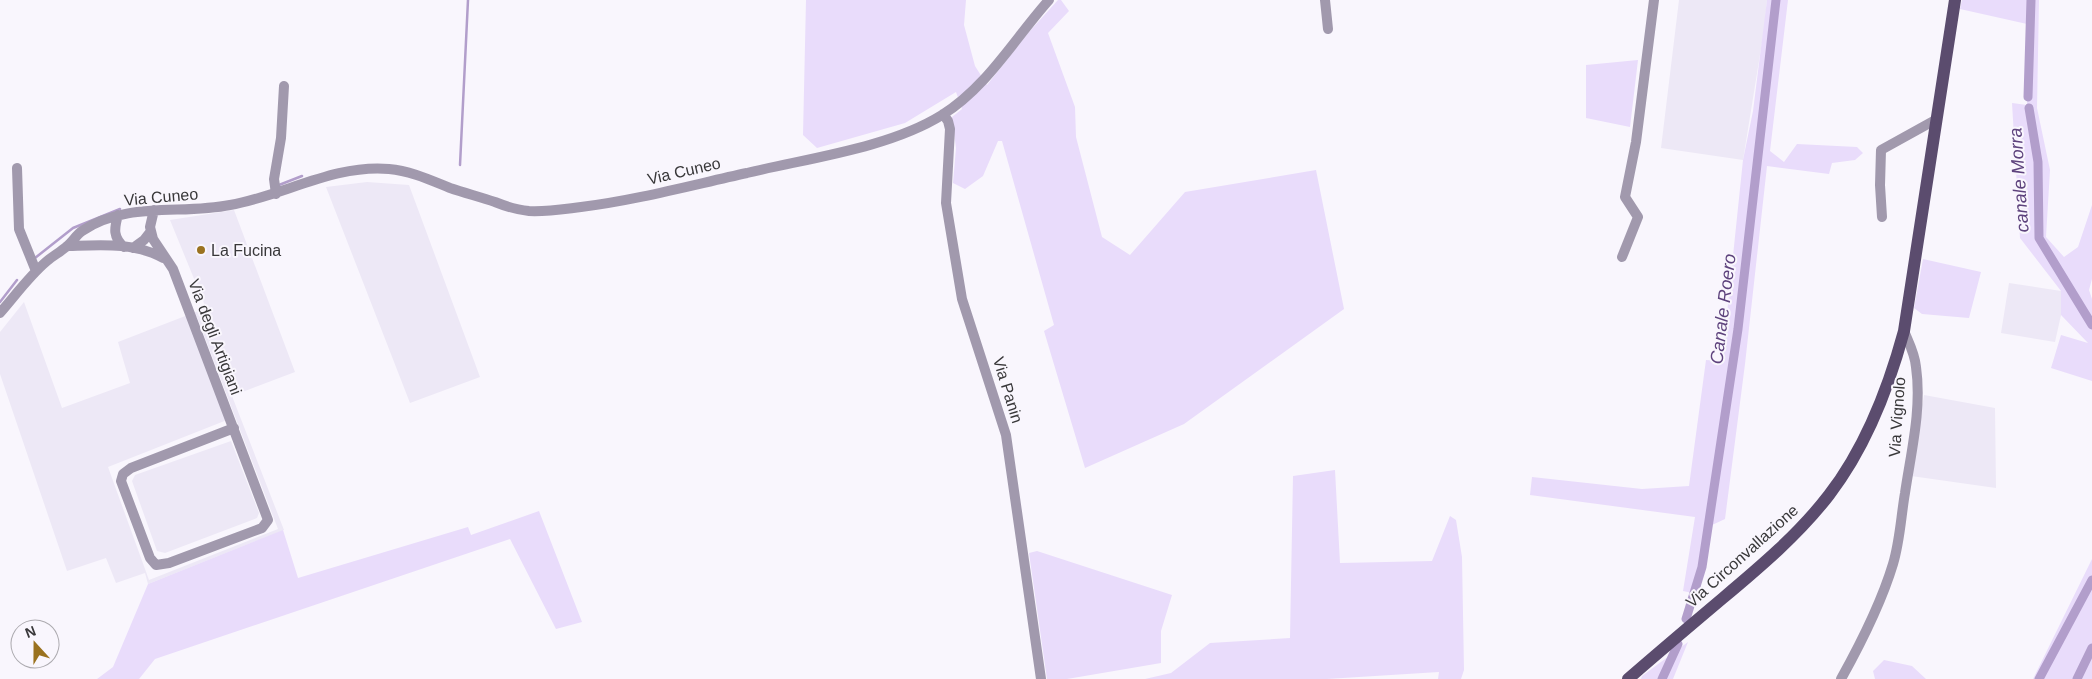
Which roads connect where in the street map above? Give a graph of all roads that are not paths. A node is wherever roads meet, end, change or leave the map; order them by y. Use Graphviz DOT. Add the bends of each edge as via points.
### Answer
graph roads {
  1 [pos="1049,0"];
  2 [pos="1325,0"];
  3 [pos="1654,0"];
  4 [pos="1955,0"];
  5 [pos="1328,29"];
  6 [pos="284,86"];
  7 [pos="943,114"];
  8 [pos="1937,118"];
  9 [pos="17,168"];
  10 [pos="276,194"];
  11 [pos="154,210"];
  12 [pos="118,216"];
  13 [pos="1882,217"];
  14 [pos="151,231"];
  15 [pos="69,246"];
  16 [pos="129,247"];
  17 [pos="1622,257"];
  18 [pos="165,259"];
  19 [pos="36,271"];
  20 [pos="0,313"];
  21 [pos="1904,331"];
  22 [pos="234,428"];
  23 [pos="1041,679"];
  24 [pos="1628,679"];
  25 [pos="1841,679"];
  1 -- 7 [label="street, Via Cuneo" via="983,80 961,102"];
  2 -- 5 [label="street"];
  3 -- 17 [label="street" via="1636,142 1625,197 1638,217"];
  4 -- 8 [label="main road"];
  6 -- 10 [label="street" via="281,138 274,179"];
  7 -- 10 [label="street, Via Cuneo" via="919,128 877,143 613,202 551,210 526,211 390,169 340,173"];
  7 -- 23 [label="street, Via Panin" via="950,130 946,203 957,278 1006,435"];
  8 -- 13 [label="street" via="1881,150"];
  8 -- 21 [label="main road"];
  9 -- 19 [label="street" via="19,229"];
  10 -- 11 [label="street, Via Cuneo" via="230,206"];
  11 -- 12 [label="street, Via Cuneo"];
  11 -- 14 [label="street"];
  12 -- 15 [label="street, Via Cuneo" via="81,232"];
  12 -- 16 [label="street" via="114,229 117,240"];
  14 -- 16 [label="street" via="144,240"];
  14 -- 18 [label="street, Via degli Artigiani"];
  15 -- 16 [label="street"];
  15 -- 19 [label="street, Via Cuneo"];
  16 -- 18 [label="street" via="153,252"];
  18 -- 22 [label="street, Via degli Artigiani" via="173,269"];
  19 -- 20 [label="street, Via Cuneo"];
  21 -- 24 [label="main road, Via Circonvallazione" via="1879,406 1850,463 1829,495 1762,565"];
  21 -- 25 [label="street, Via Vignolo" via="1913,352 1917,397 1897,545 1884,590"];
  22 -- 22 [label="street, Via degli Artigiani" via="268,520 266,525 187,557 156,565 150,558 121,482 123,474"];
}
